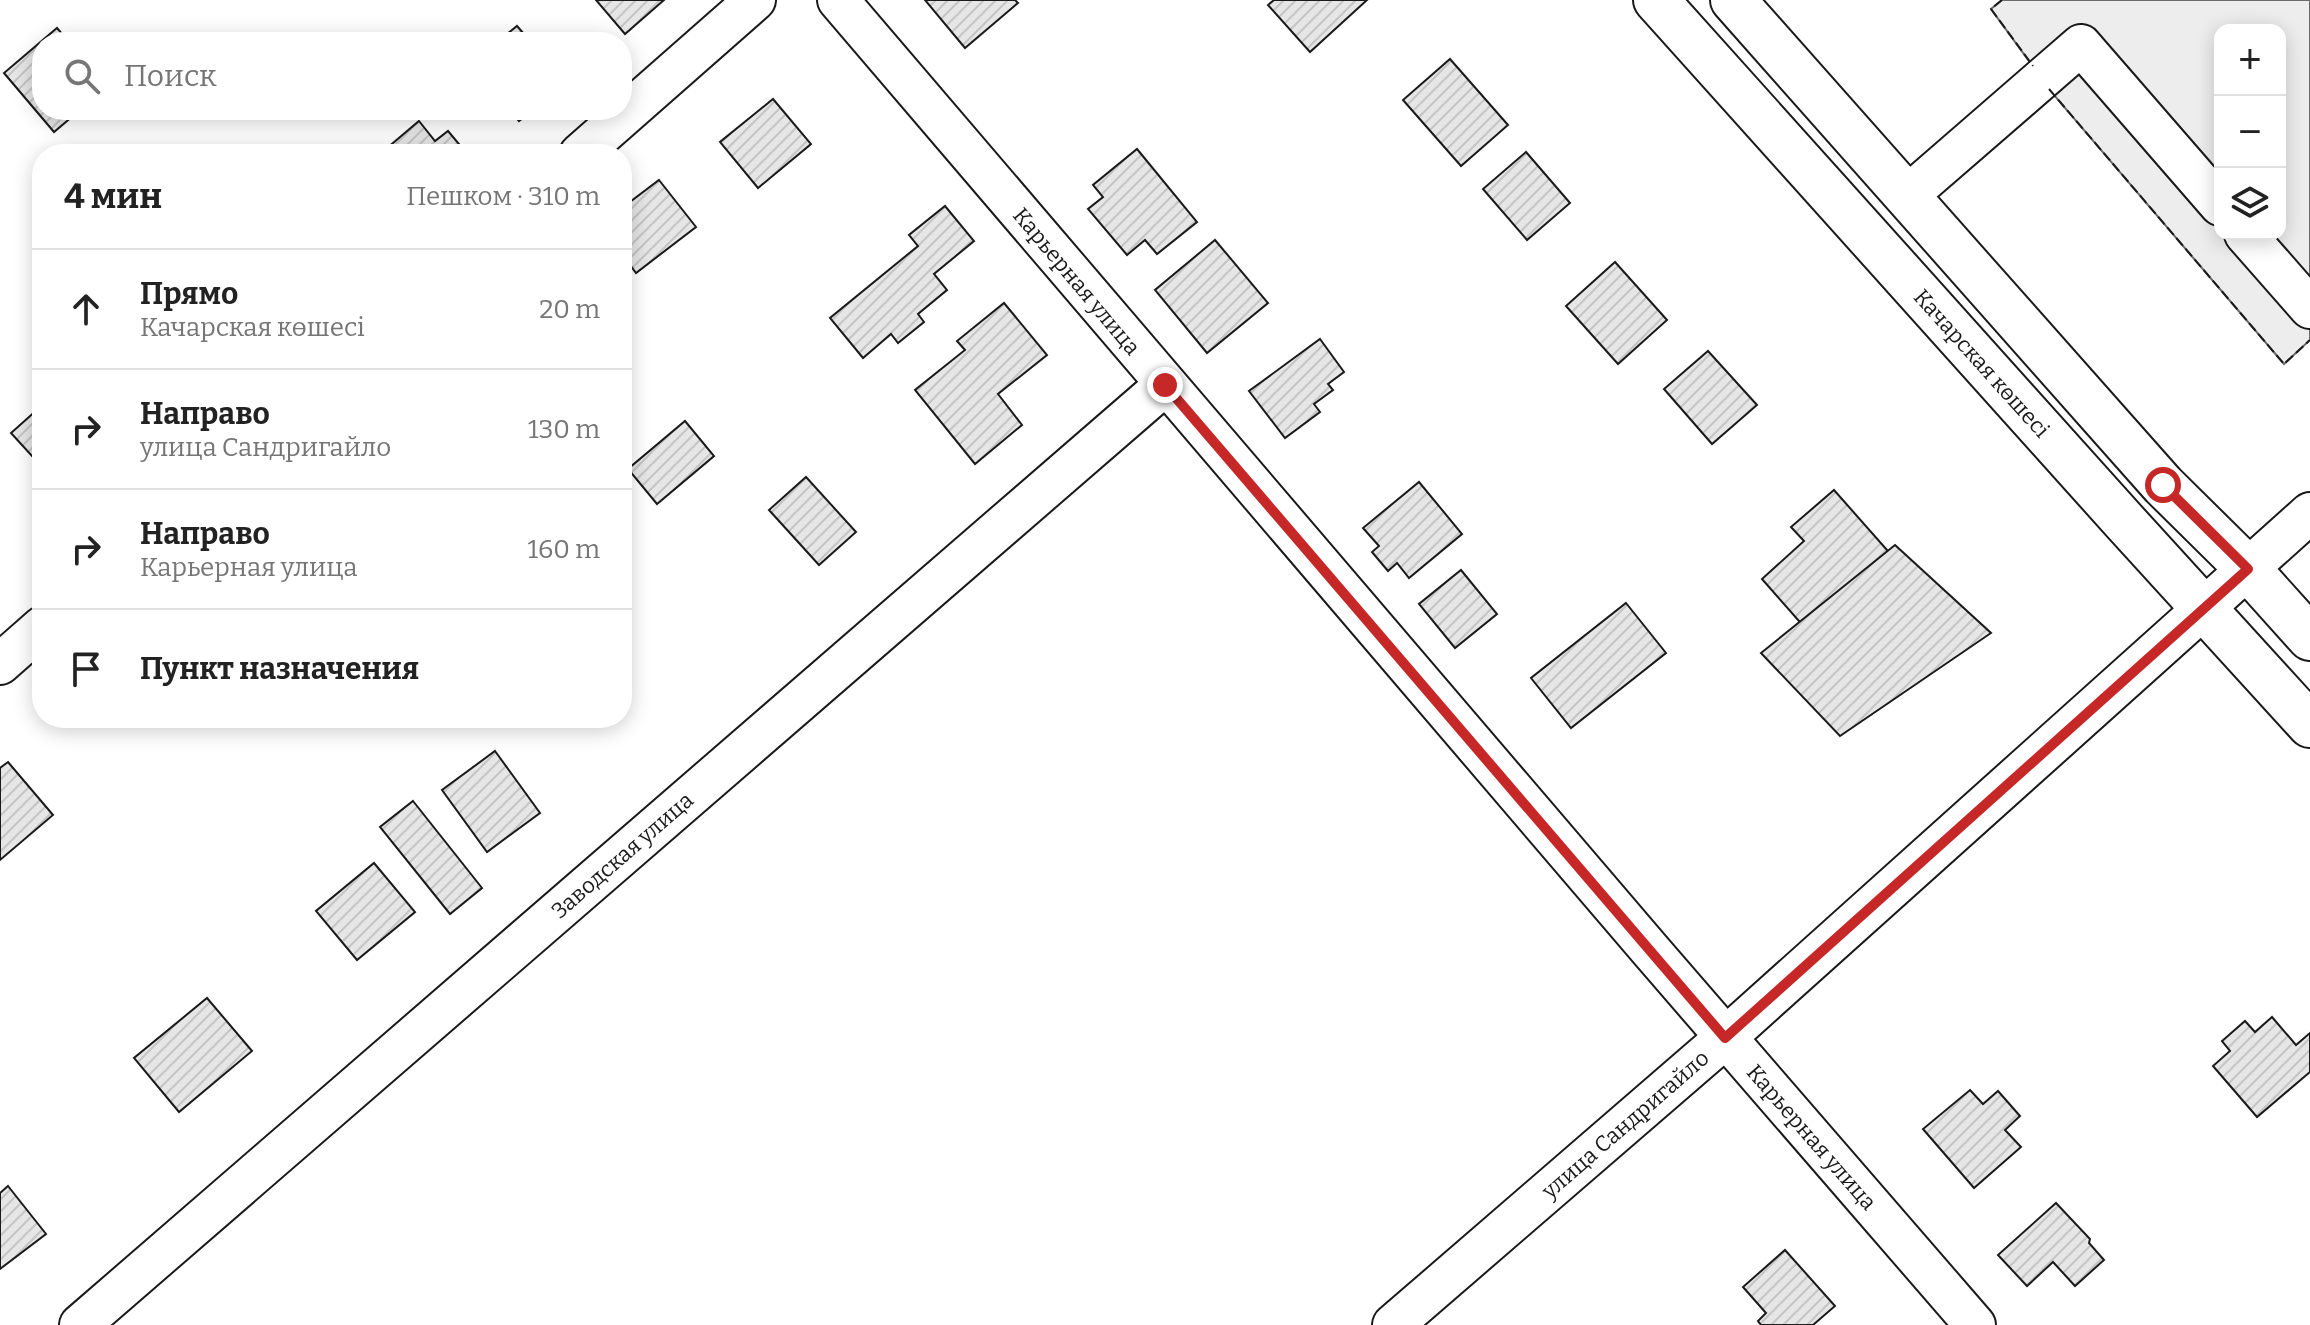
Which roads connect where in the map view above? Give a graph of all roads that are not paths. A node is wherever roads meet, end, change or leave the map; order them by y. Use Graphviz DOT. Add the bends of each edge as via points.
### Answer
graph roads {
  1 [pos="755,0"];
  2 [pos="838,0"];
  3 [pos="1656,0"];
  4 [pos="1733,0"];
  5 [pos="632,108"];
  6 [pos="619,120"];
  7 [pos="591,144"];
  8 [pos="1907,196"];
  9 [pos="2214,198"];
  10 [pos="2250,240"];
  11 [pos="2310,308"];
  12 [pos="1165,385"];
  13 [pos="2310,513"];
  14 [pos="2248,569"];
  15 [pos="2204,608"];
  16 [pos="32,636"];
  17 [pos="2310,638"];
  18 [pos="0,664"];
  19 [pos="2310,725"];
  20 [pos="1725,1038"];
  21 [pos="80,1325"];
  22 [pos="1393,1325"];
  23 [pos="1975,1325"];
  1 -- 5 [label="street"];
  2 -- 12 [label="street, Карьерная улица"];
  3 -- 15 [label="main road, Качарская көшесі"];
  4 -- 8 [label="main road"];
  6 -- 7 [label="street"];
  8 -- 9 [label="street" via="2081,45"];
  8 -- 14 [label="main road" via="2163,485"];
  10 -- 11 [label="street"];
  12 -- 20 [label="street, Карьерная улица"];
  12 -- 21 [label="street, Заводская улица"];
  13 -- 14 [label="street, улица Сандригайло"];
  14 -- 15 [label="street, улица Сандригайло"];
  14 -- 17 [label="main road"];
  15 -- 19 [label="main road, Качарская көшесі"];
  15 -- 20 [label="street, улица Сандригайло"];
  16 -- 18 [label="street"];
  20 -- 22 [label="street, улица Сандригайло"];
  20 -- 23 [label="street, Карьерная улица"];
}
